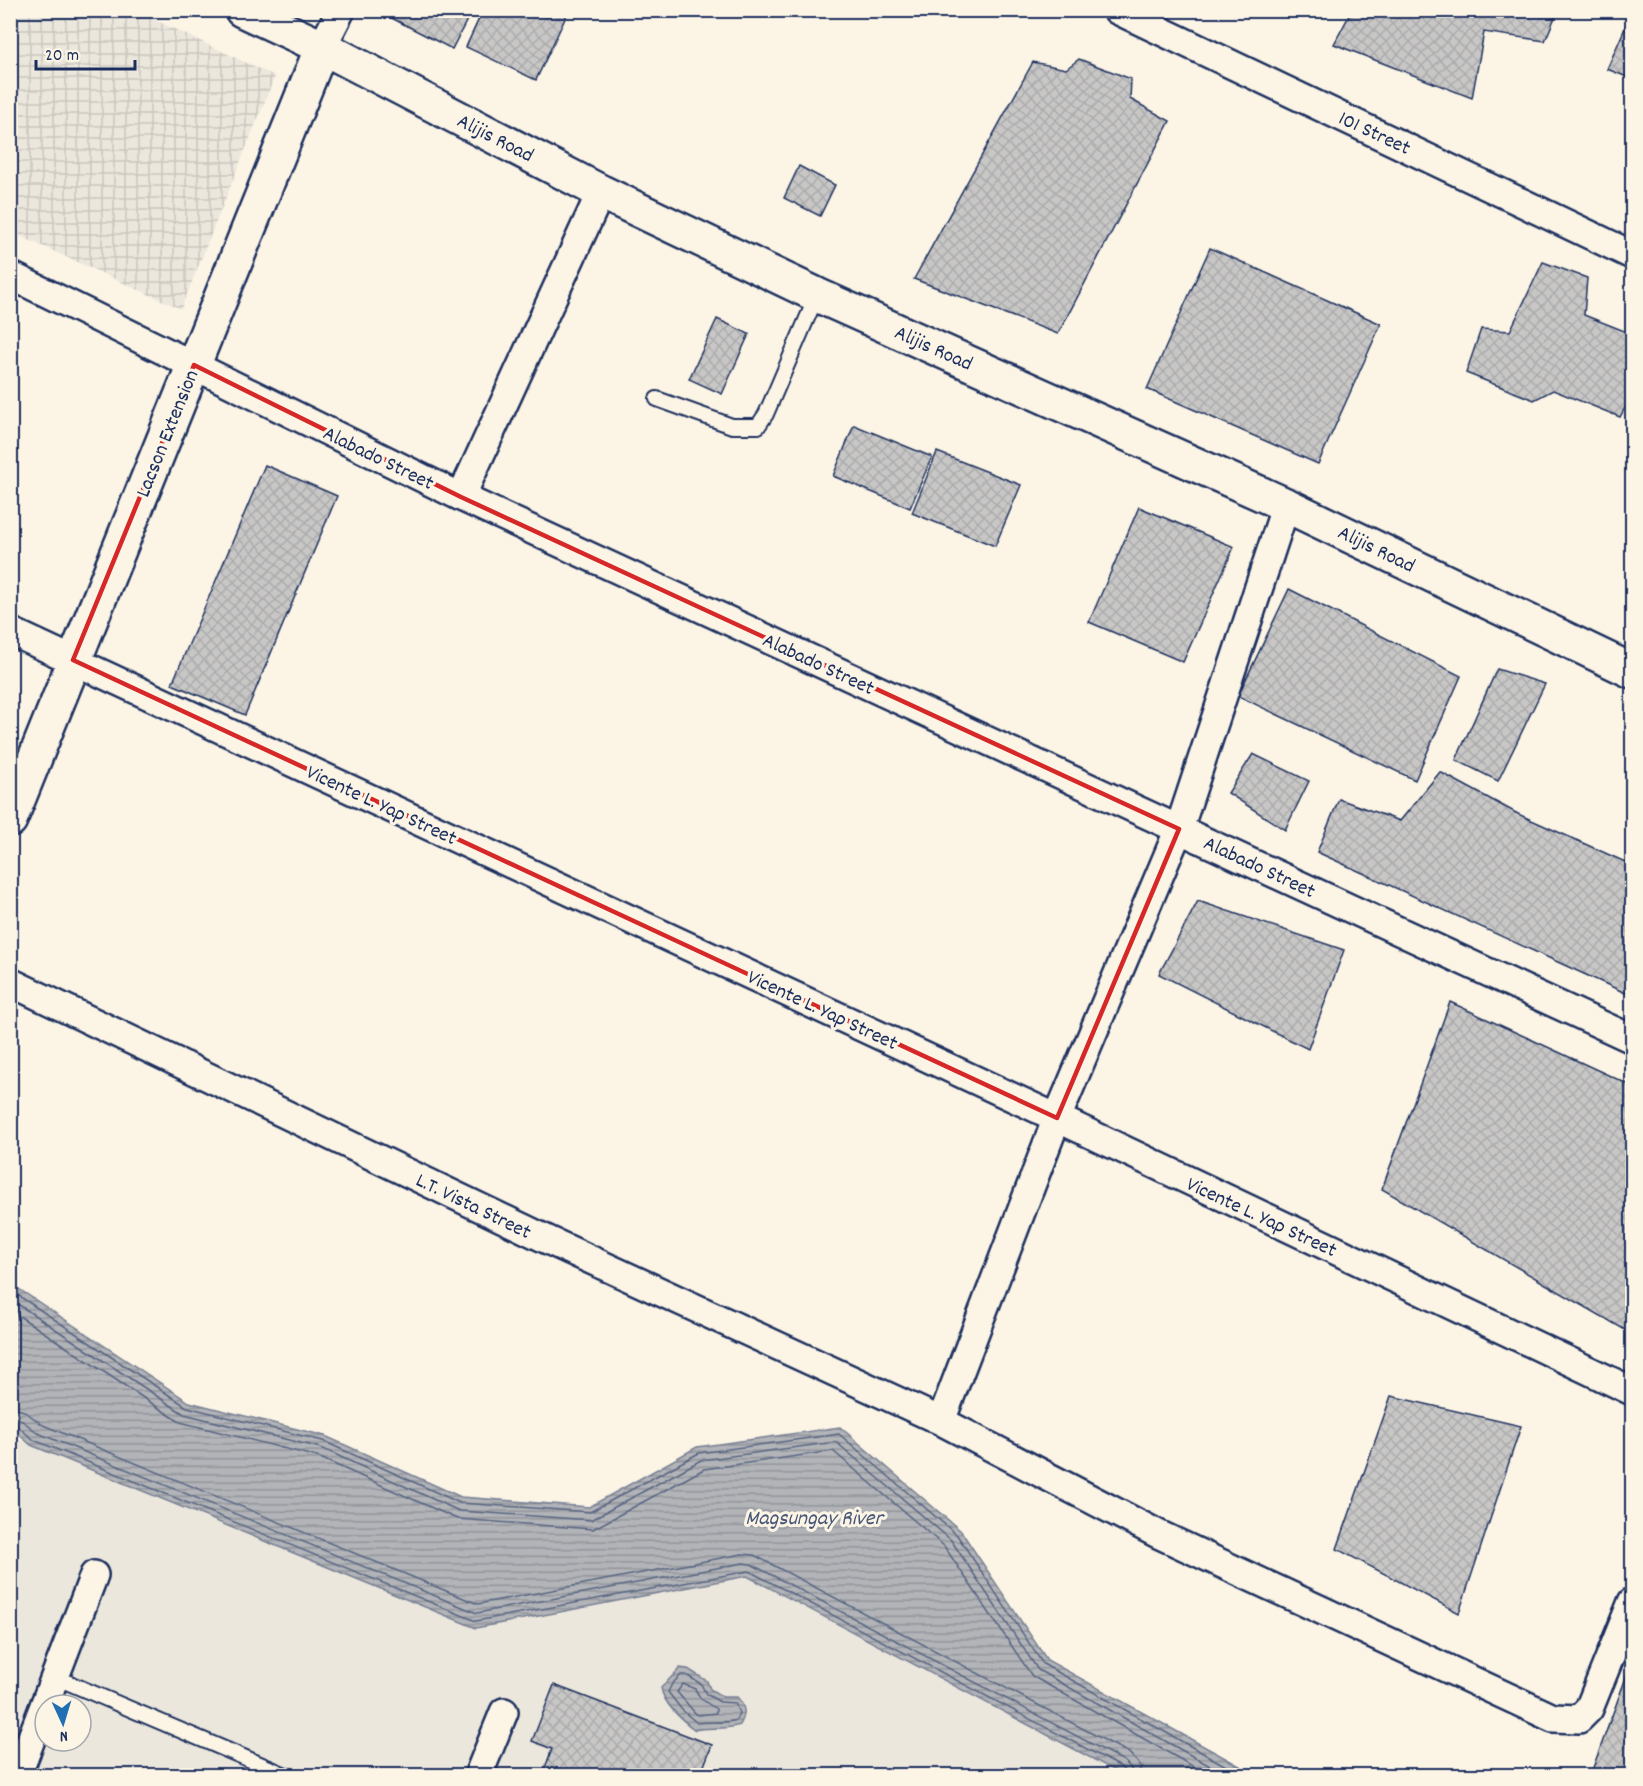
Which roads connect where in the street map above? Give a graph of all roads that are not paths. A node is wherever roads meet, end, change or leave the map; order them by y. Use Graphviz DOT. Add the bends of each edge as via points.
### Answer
graph roads {
  1 [pos="242,10"];
  2 [pos="341,10"];
  3 [pos="1117,10"];
  4 [pos="322,47"];
  5 [pos="601,192"];
  6 [pos="1632,255"];
  7 [pos="10,275"];
  8 [pos="817,295"];
  9 [pos="194,365"];
  10 [pos="657,399"];
  11 [pos="461,497"];
  12 [pos="1286,504"];
  13 [pos="10,631"];
  14 [pos="74,660"];
  15 [pos="1632,670"];
  16 [pos="10,820"];
  17 [pos="1179,829"];
  18 [pos="10,982"];
  19 [pos="1632,1039"];
  20 [pos="1057,1118"];
  21 [pos="1632,1391"];
  22 [pos="941,1421"];
  23 [pos="94,1575"];
  24 [pos="1632,1602"];
  25 [pos="55,1677"];
  26 [pos="504,1712"];
  27 [pos="17,1776"];
  28 [pos="288,1776"];
  29 [pos="478,1776"];
  1 -- 4 [label="main road, Alijis Road"];
  2 -- 4 [label="street"];
  3 -- 6 [label="street, 101 Street"];
  4 -- 5 [label="main road, Alijis Road"];
  4 -- 9 [label="main road, Lacson Extension"];
  5 -- 8 [label="main road, Alijis Road"];
  5 -- 11 [label="street"];
  7 -- 9 [label="street, Alabado Street"];
  8 -- 10 [label="lane" via="758,426 732,426"];
  8 -- 12 [label="main road, Alijis Road"];
  9 -- 11 [label="street, Alabado Street"];
  9 -- 14 [label="main road, Lacson Extension"];
  11 -- 17 [label="street, Alabado Street"];
  12 -- 15 [label="main road, Alijis Road"];
  12 -- 17 [label="street"];
  13 -- 14 [label="street, Vicente L. Yap Street"];
  14 -- 16 [label="main road, Lacson Extension"];
  14 -- 20 [label="street, Vicente L. Yap Street"];
  17 -- 19 [label="street, Alabado Street"];
  17 -- 20 [label="street"];
  18 -- 22 [label="street, L.T. Vista Street" via="550,1241"];
  20 -- 21 [label="street, Vicente L. Yap Street"];
  20 -- 22 [label="street"];
  22 -- 24 [label="street, L.T. Vista Street" via="1158,1534 1553,1718 1579,1719 1588,1709"];
  23 -- 25 [label="street"];
  25 -- 27 [label="street"];
  25 -- 28 [label="lane"];
  26 -- 29 [label="street"];
}
